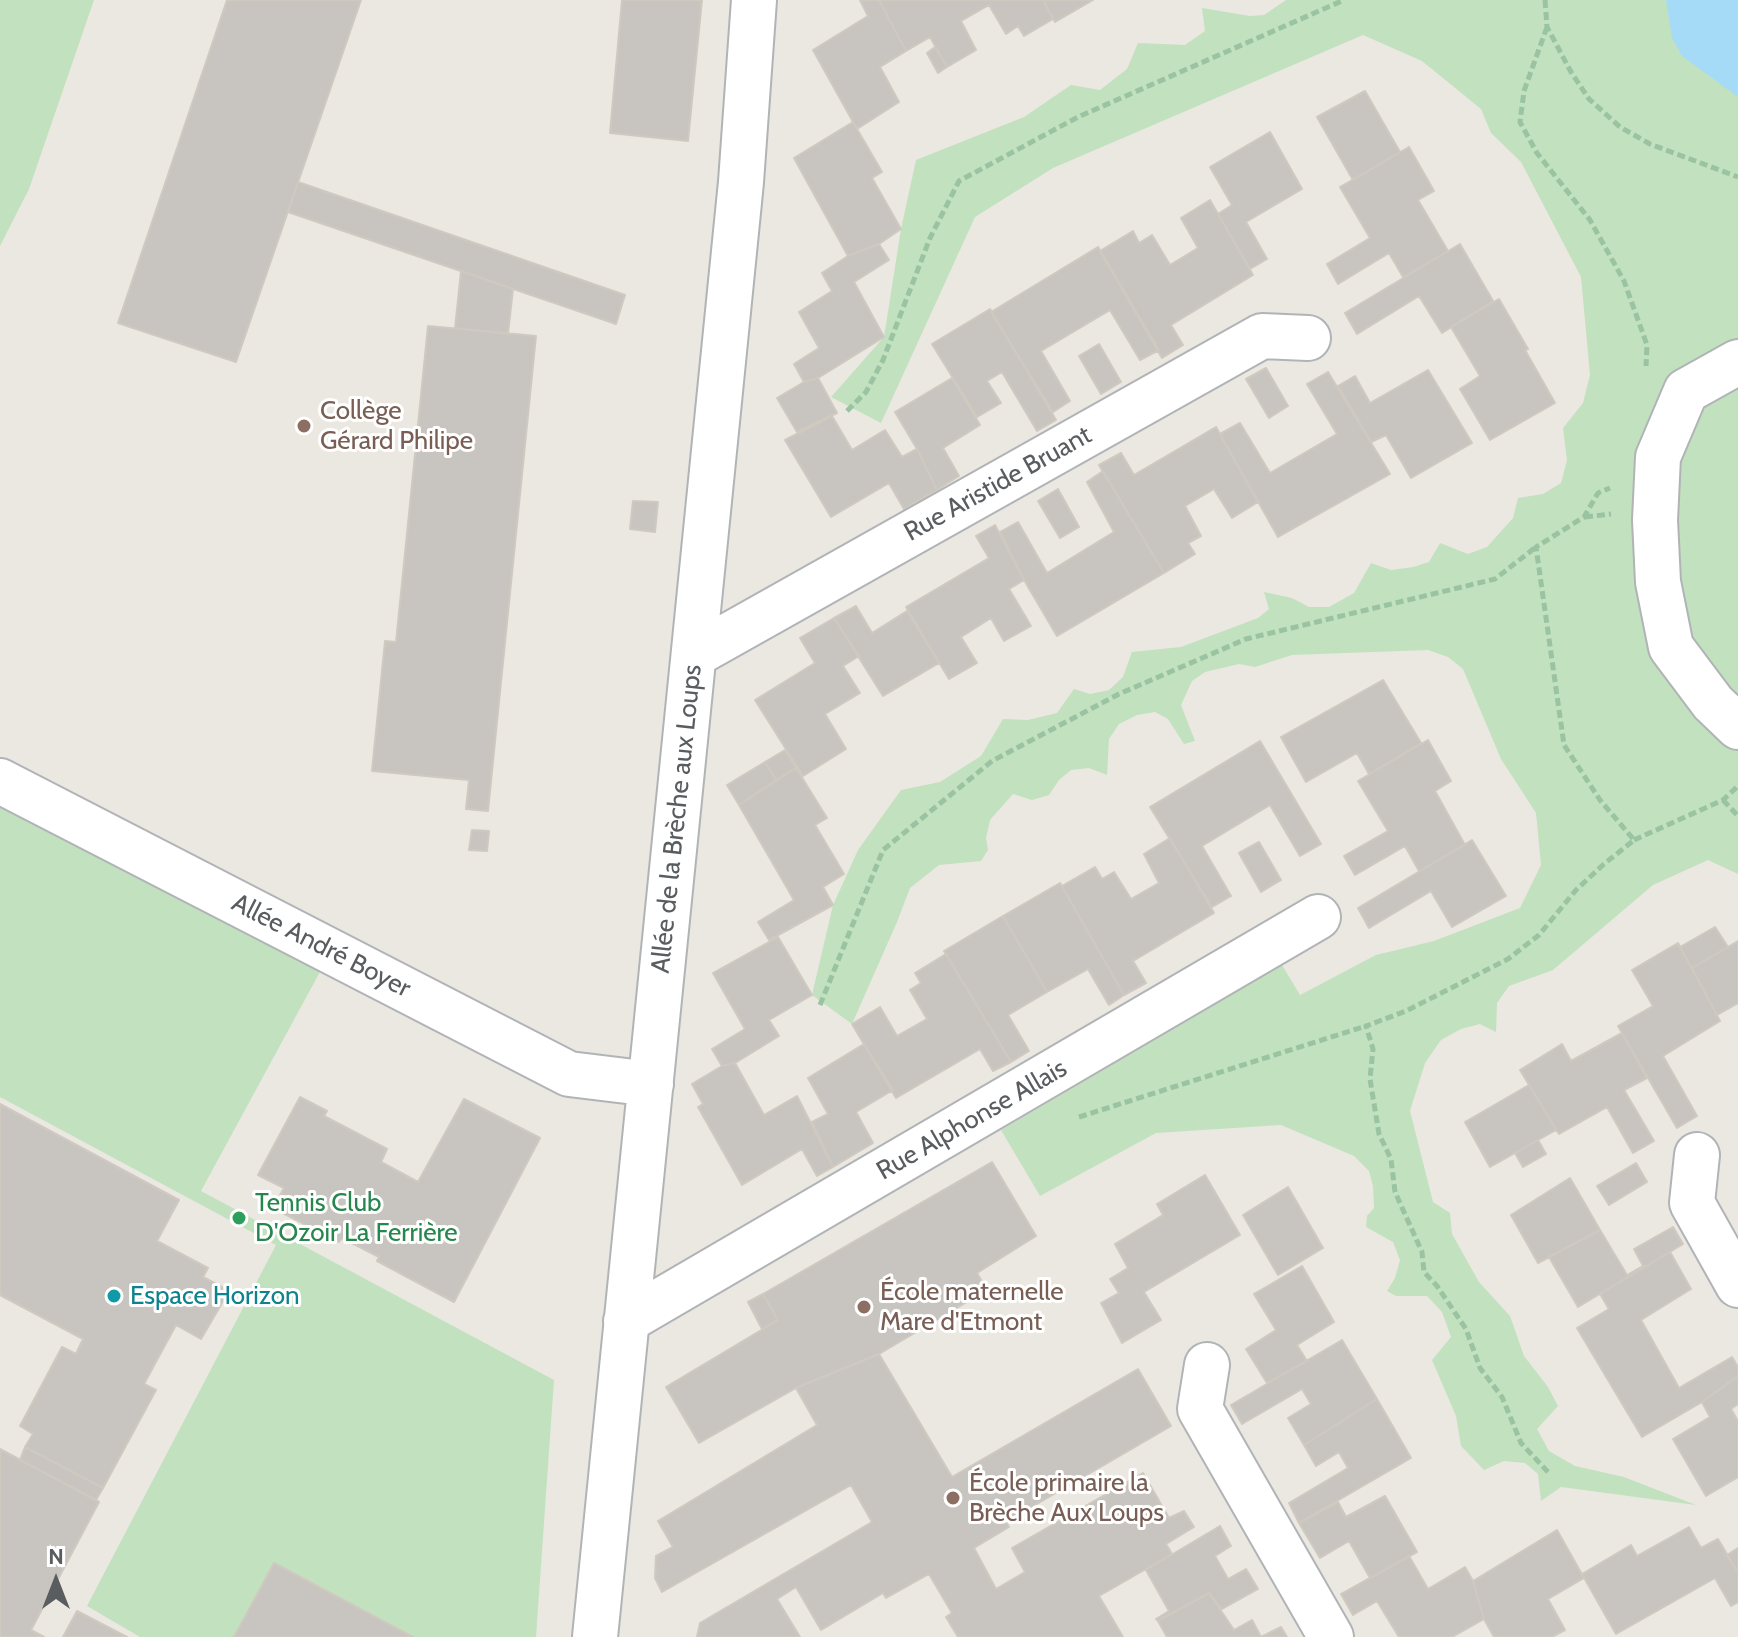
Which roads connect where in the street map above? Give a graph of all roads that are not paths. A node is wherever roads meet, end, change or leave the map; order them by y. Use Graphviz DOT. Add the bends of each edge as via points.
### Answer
graph roads {
  1 [pos="754,0"];
  2 [pos="1308,338"];
  3 [pos="1738,362"];
  4 [pos="694,655"];
  5 [pos="1738,727"];
  6 [pos="0,781"];
  7 [pos="1318,917"];
  8 [pos="651,1084"];
  9 [pos="1697,1155"];
  10 [pos="1738,1285"];
  11 [pos="626,1321"];
  12 [pos="1207,1365"];
  13 [pos="595,1637"];
  14 [pos="1331,1637"];
  1 -- 4 [label="street, Allée de la Brèche aux Loups"];
  2 -- 4 [label="street, Rue Aristide Bruant" via="1262,336"];
  3 -- 5 [label="street" via="1686,391 1658,457 1655,520 1658,582 1671,647"];
  4 -- 8 [label="street, Allée de la Brèche aux Loups"];
  6 -- 8 [label="street, Allée André Boyer" via="569,1074"];
  7 -- 11 [label="street, Rue Alphonse Allais"];
  8 -- 11 [label="street, Allée de la Brèche aux Loups"];
  9 -- 10 [label="street" via="1692,1203"];
  11 -- 13 [label="street, Allée de la Brèche aux Loups"];
  12 -- 14 [label="street" via="1200,1409"];
}
